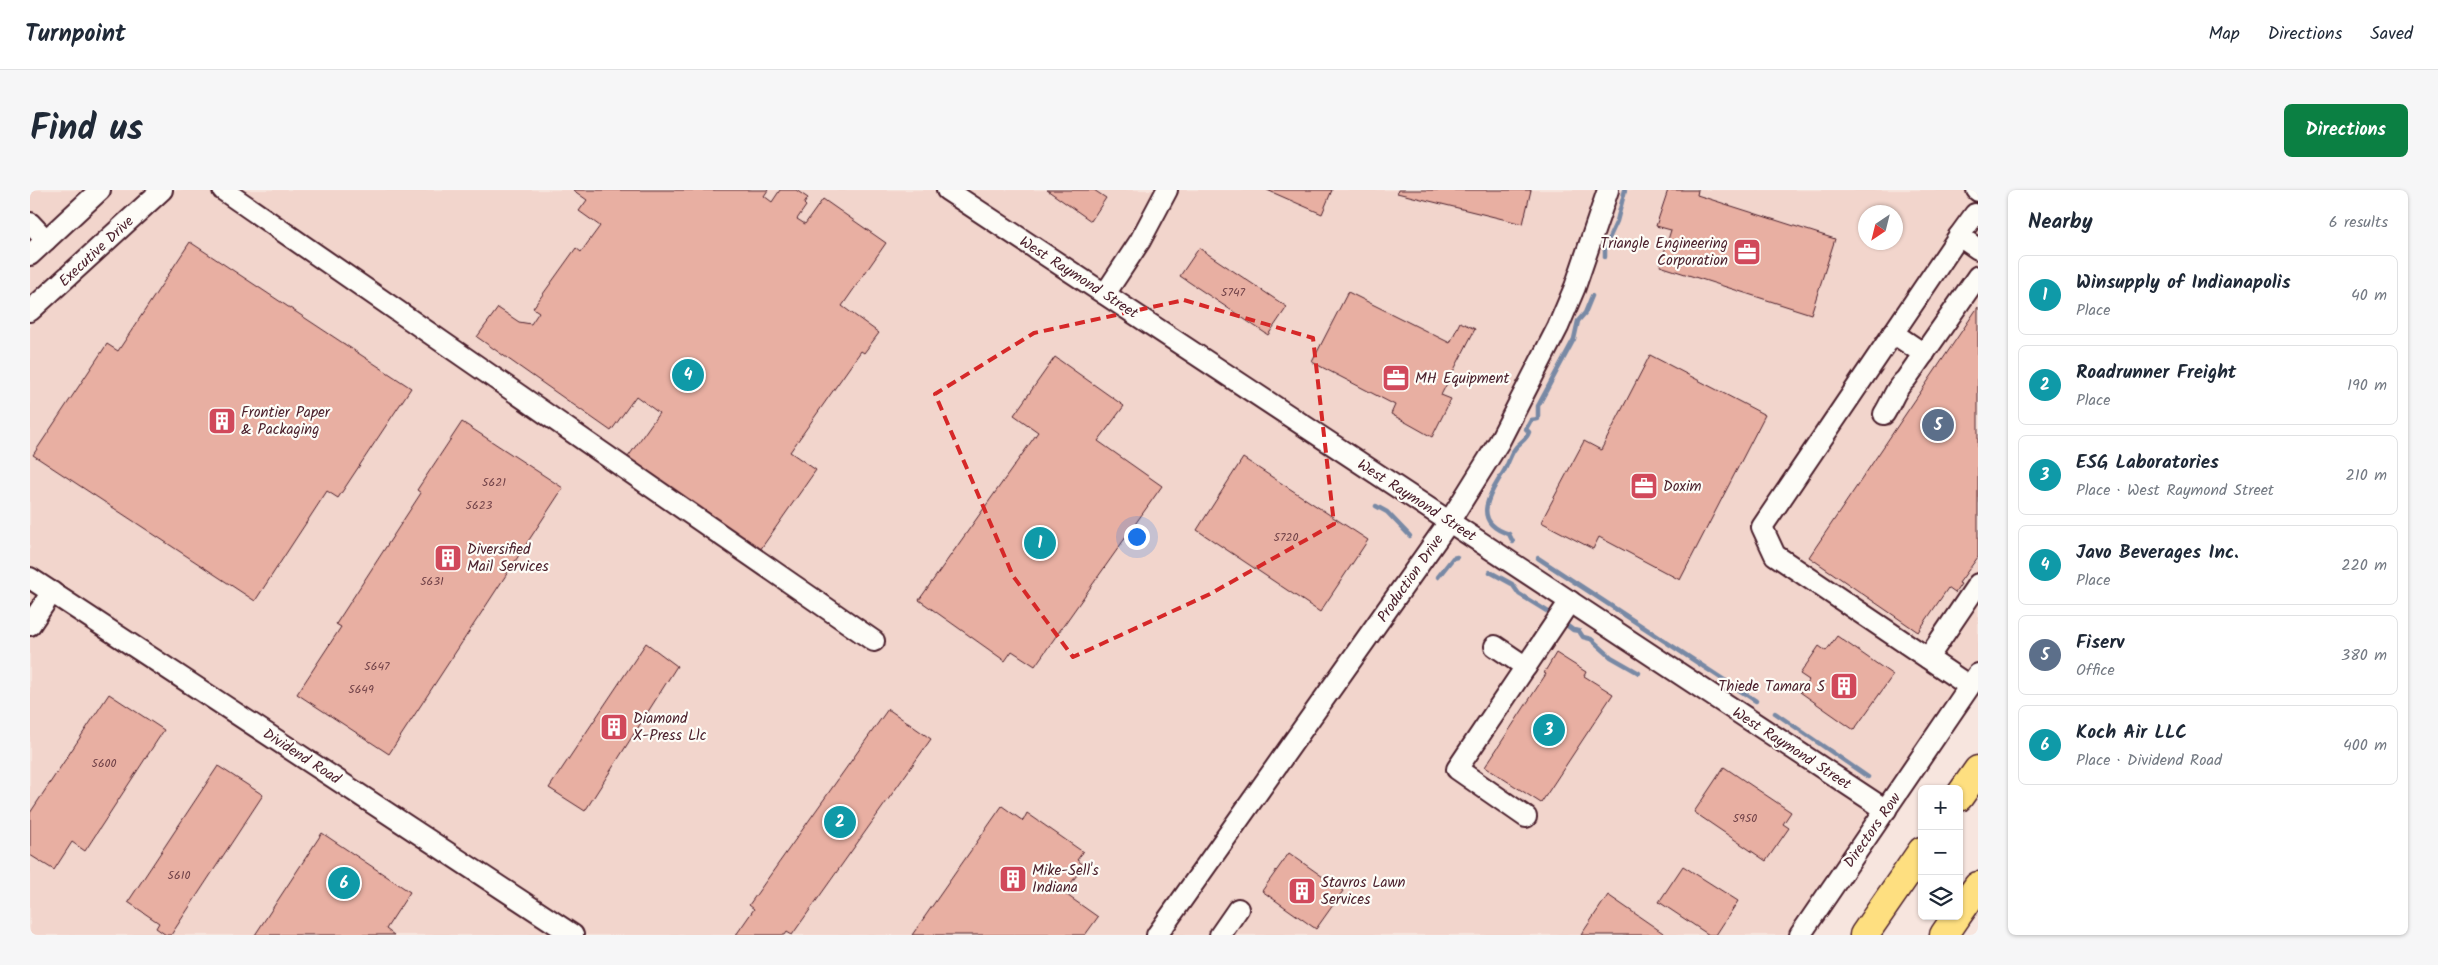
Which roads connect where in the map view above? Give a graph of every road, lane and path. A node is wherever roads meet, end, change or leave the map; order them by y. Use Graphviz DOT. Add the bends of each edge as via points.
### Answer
graph roads {
  1 [pos="100,190"];
  2 [pos="162,190"];
  3 [pos="223,190"];
  4 [pos="947,190"];
  5 [pos="1167,190"];
  6 [pos="1608,190"];
  7 [pos="1978,216"];
  8 [pos="30,223"];
  9 [pos="1959,236"];
  10 [pos="46,240"];
  11 [pos="1978,248"];
  12 [pos="30,255"];
  13 [pos="1978,276"];
  14 [pos="1105,294"];
  15 [pos="30,311"];
  16 [pos="1893,333"];
  17 [pos="1924,354"];
  18 [pos="1869,368"];
  19 [pos="1897,387"];
  20 [pos="1884,414"];
  21 [pos="1449,522"];
  22 [pos="30,578"];
  23 [pos="1978,584"];
  24 [pos="52,592"];
  25 [pos="1570,601"];
  26 [pos="30,625"];
  27 [pos="874,641"];
  28 [pos="1495,646"];
  29 [pos="1928,658"];
  30 [pos="1526,667"];
  31 [pos="1974,680"];
  32 [pos="1978,770"];
  33 [pos="1963,791"];
  34 [pos="1886,810"];
  35 [pos="1526,817"];
  36 [pos="1918,857"];
  37 [pos="1978,886"];
  38 [pos="1963,908"];
  39 [pos="1238,909"];
  40 [pos="1954,920"];
  41 [pos="574,935"];
  42 [pos="1157,935"];
  43 [pos="1220,935"];
  44 [pos="1800,935"];
  45 [pos="1864,935"];
  46 [pos="1944,935"];
  1 -- 10 [label="street"];
  2 -- 15 [label="street, Executive Drive"];
  3 -- 27 [label="street"];
  4 -- 14 [label="street, West Raymond Street"];
  5 -- 14 [label="street" via="1140,241"];
  6 -- 21 [label="street, Production Drive" via="1575,287 1554,336 1499,442"];
  7 -- 9 [label="street" via="1975,214"];
  8 -- 10 [label="street"];
  9 -- 11 [label="street"];
  9 -- 16 [label="street"];
  10 -- 12 [label="street"];
  13 -- 17 [label="street"];
  14 -- 21 [label="street, West Raymond Street"];
  16 -- 17 [label="street"];
  16 -- 18 [label="street"];
  17 -- 19 [label="street"];
  18 -- 19 [label="street"];
  18 -- 29 [label="street" via="1762,527 1775,555"];
  19 -- 20 [label="street"];
  21 -- 25 [label="street, West Raymond Street"];
  21 -- 42 [label="street, Production Drive"];
  22 -- 24 [label="street, Dividend Road"];
  23 -- 29 [label="street"];
  24 -- 26 [label="street"];
  24 -- 41 [label="street, Dividend Road"];
  25 -- 30 [label="street"];
  25 -- 34 [label="street, West Raymond Street"];
  28 -- 30 [label="street"];
  29 -- 31 [label="street"];
  30 -- 35 [label="street" via="1457,769"];
  31 -- 34 [label="street, Directors Row"];
  32 -- 33 [label="highway"];
  34 -- 44 [label="street, Directors Row"];
  36 -- 45 [label="highway"];
  37 -- 38 [label="highway"];
  39 -- 43 [label="street"];
  40 -- 46 [label="highway"];
}
